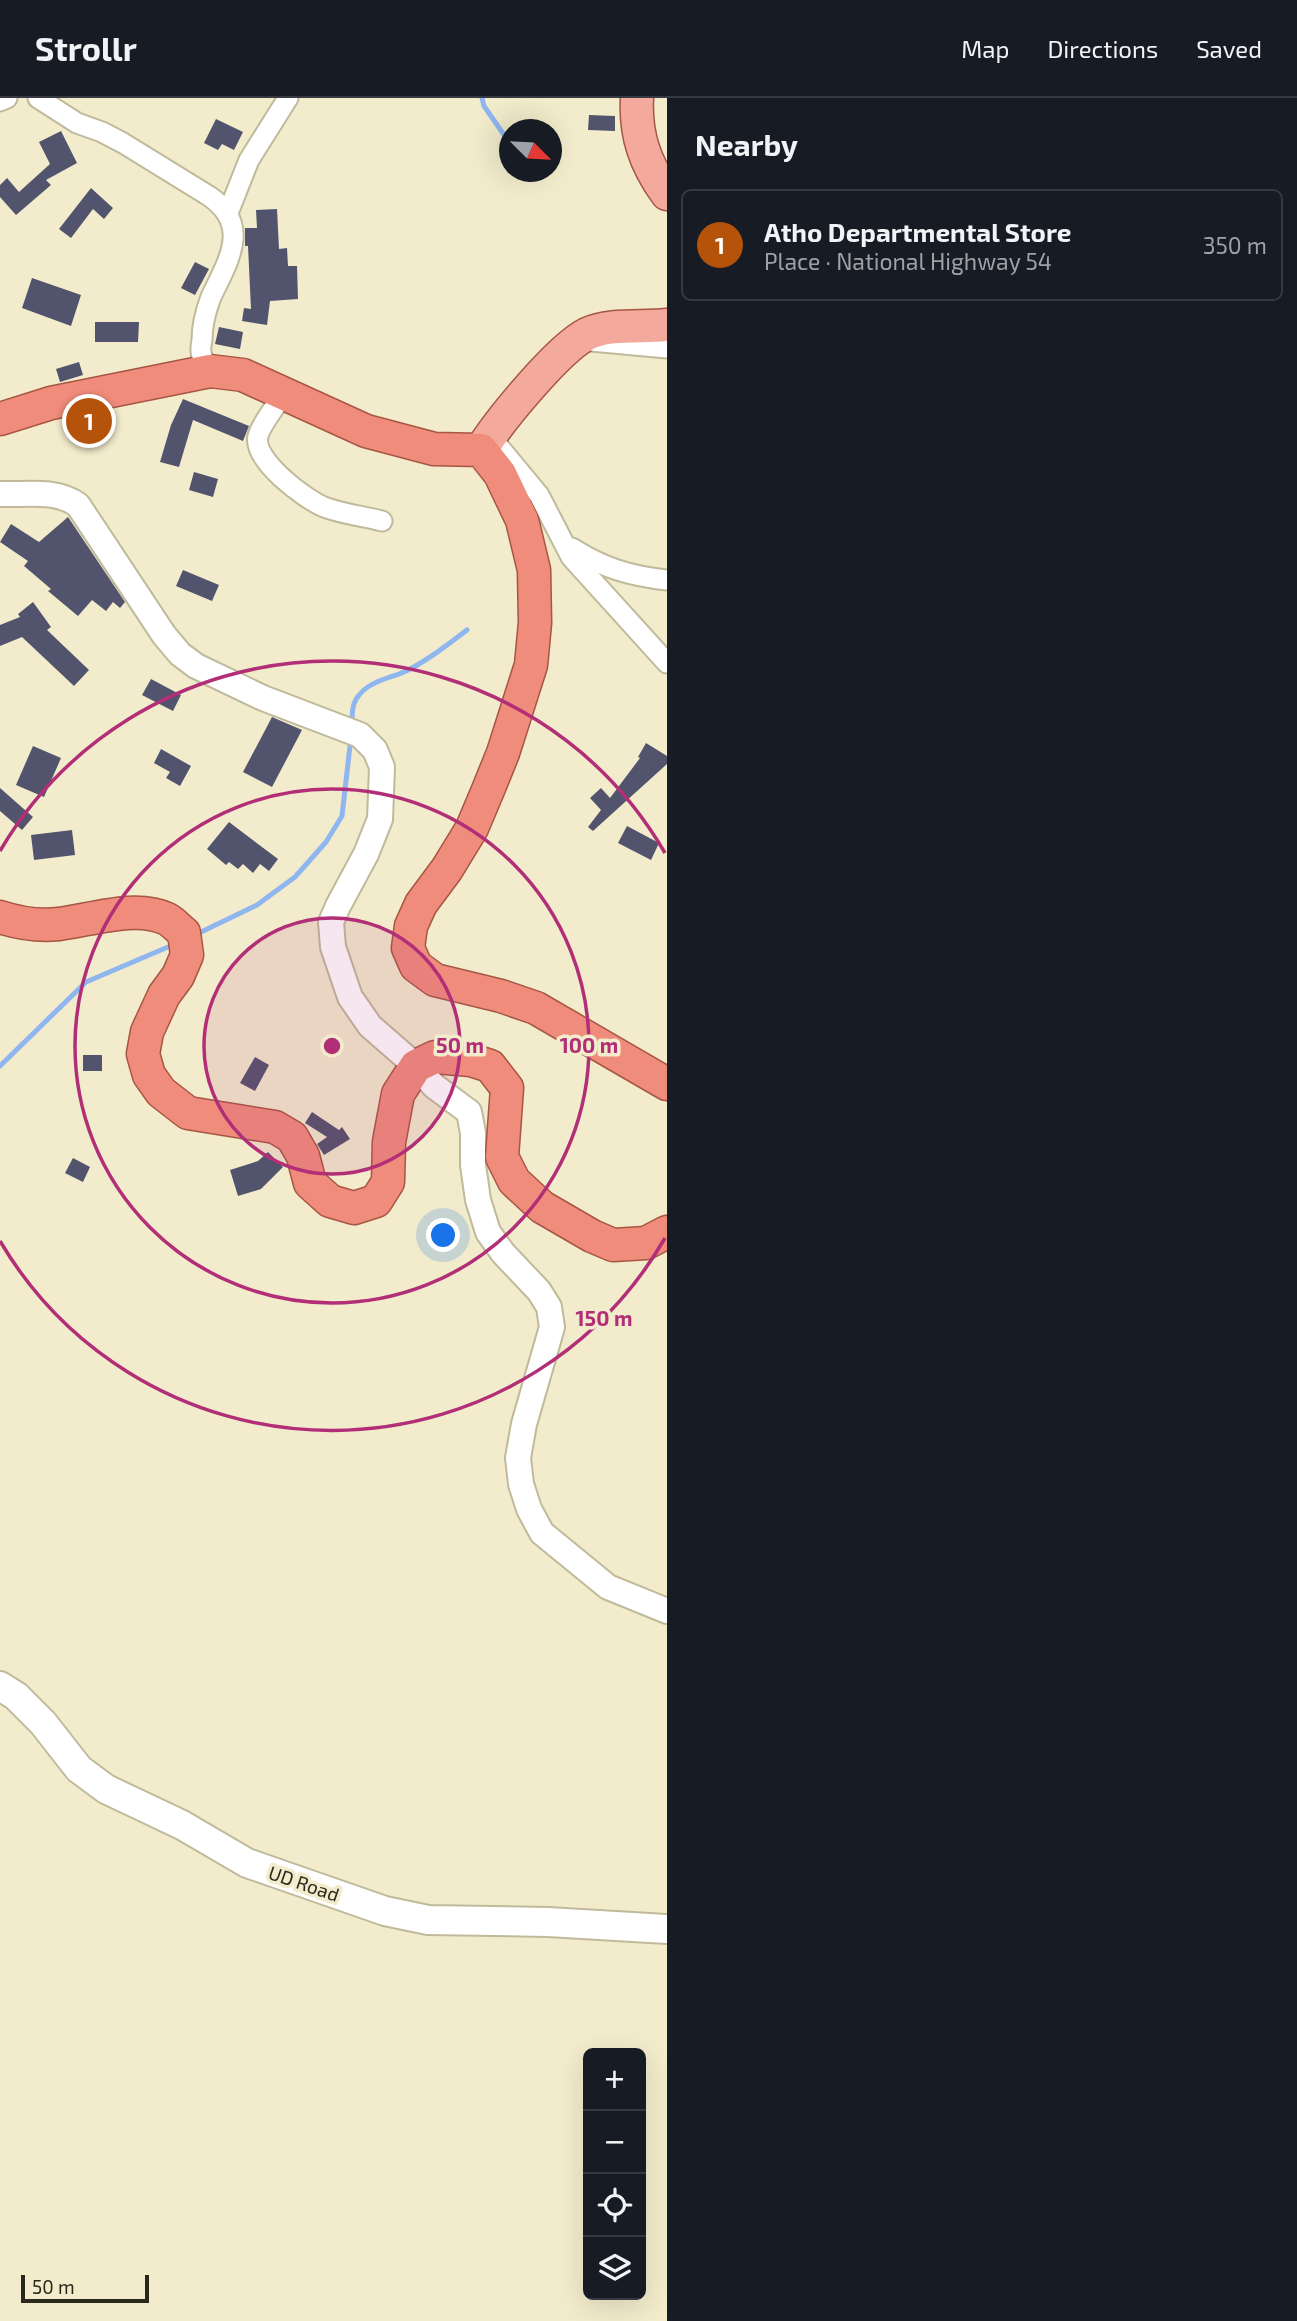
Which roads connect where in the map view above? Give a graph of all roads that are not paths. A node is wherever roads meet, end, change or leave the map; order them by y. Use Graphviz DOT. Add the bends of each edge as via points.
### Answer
graph roads {
  1 [pos="7,98"];
  2 [pos="38,98"];
  3 [pos="288,98"];
  4 [pos="637,98"];
  5 [pos="0,101"];
  6 [pos="667,194"];
  7 [pos="228,214"];
  8 [pos="667,325"];
  9 [pos="592,334"];
  10 [pos="667,335"];
  11 [pos="667,348"];
  12 [pos="210,370"];
  13 [pos="283,395"];
  14 [pos="0,419"];
  15 [pos="485,443"];
  16 [pos="0,494"];
  17 [pos="382,521"];
  18 [pos="562,541"];
  19 [pos="667,580"];
  20 [pos="667,663"];
  21 [pos="0,917"];
  22 [pos="416,1066"];
  23 [pos="667,1084"];
  24 [pos="667,1232"];
  25 [pos="667,1611"];
  26 [pos="0,1686"];
  27 [pos="667,1929"];
  1 -- 5 [label="street"];
  2 -- 7 [label="street" via="77,123 123,143 209,196"];
  3 -- 7 [label="street" via="250,160"];
  4 -- 6 [label="main road" via="639,139 652,174"];
  7 -- 12 [label="street" via="233,229 230,256 210,300 202,332 201,355"];
  8 -- 9 [label="main road"];
  9 -- 10 [label="street"];
  9 -- 11 [label="street"];
  9 -- 15 [label="main road" via="568,347"];
  12 -- 13 [label="highway" via="243,376"];
  12 -- 14 [label="highway" via="51,403"];
  13 -- 15 [label="highway" via="366,432 434,449"];
  13 -- 17 [label="street" via="258,436 263,459 299,492 324,507"];
  15 -- 18 [label="street" via="539,495"];
  15 -- 23 [label="highway" via="522,520 534,570 531,666 477,815 421,904 408,948 416,966 435,980 536,1008"];
  16 -- 22 [label="street" via="69,498 180,654 264,698 360,735 375,750 382,768 380,820 331,922 331,933 349,997 370,1026"];
  18 -- 19 [label="street" via="592,561 624,573"];
  18 -- 20 [label="street" via="571,557"];
  21 -- 22 [label="highway" via="58,924 120,913 151,915 167,919 184,933 187,955 147,1032 143,1054 149,1075 161,1093 188,1113 275,1127 292,1137 310,1183 330,1201 354,1208 376,1201 388,1182 389,1142 398,1094"];
  22 -- 24 [label="highway" via="435,1058 490,1066 507,1087 502,1157 514,1181 542,1208 613,1245 646,1243"];
  22 -- 25 [label="street" via="470,1112 478,1200 488,1232 549,1307 552,1327 518,1458 529,1508 542,1533 608,1587"];
  26 -- 27 [label="main road, UD Road" via="43,1723 79,1769 106,1789 247,1863 385,1911 428,1920"];
}
